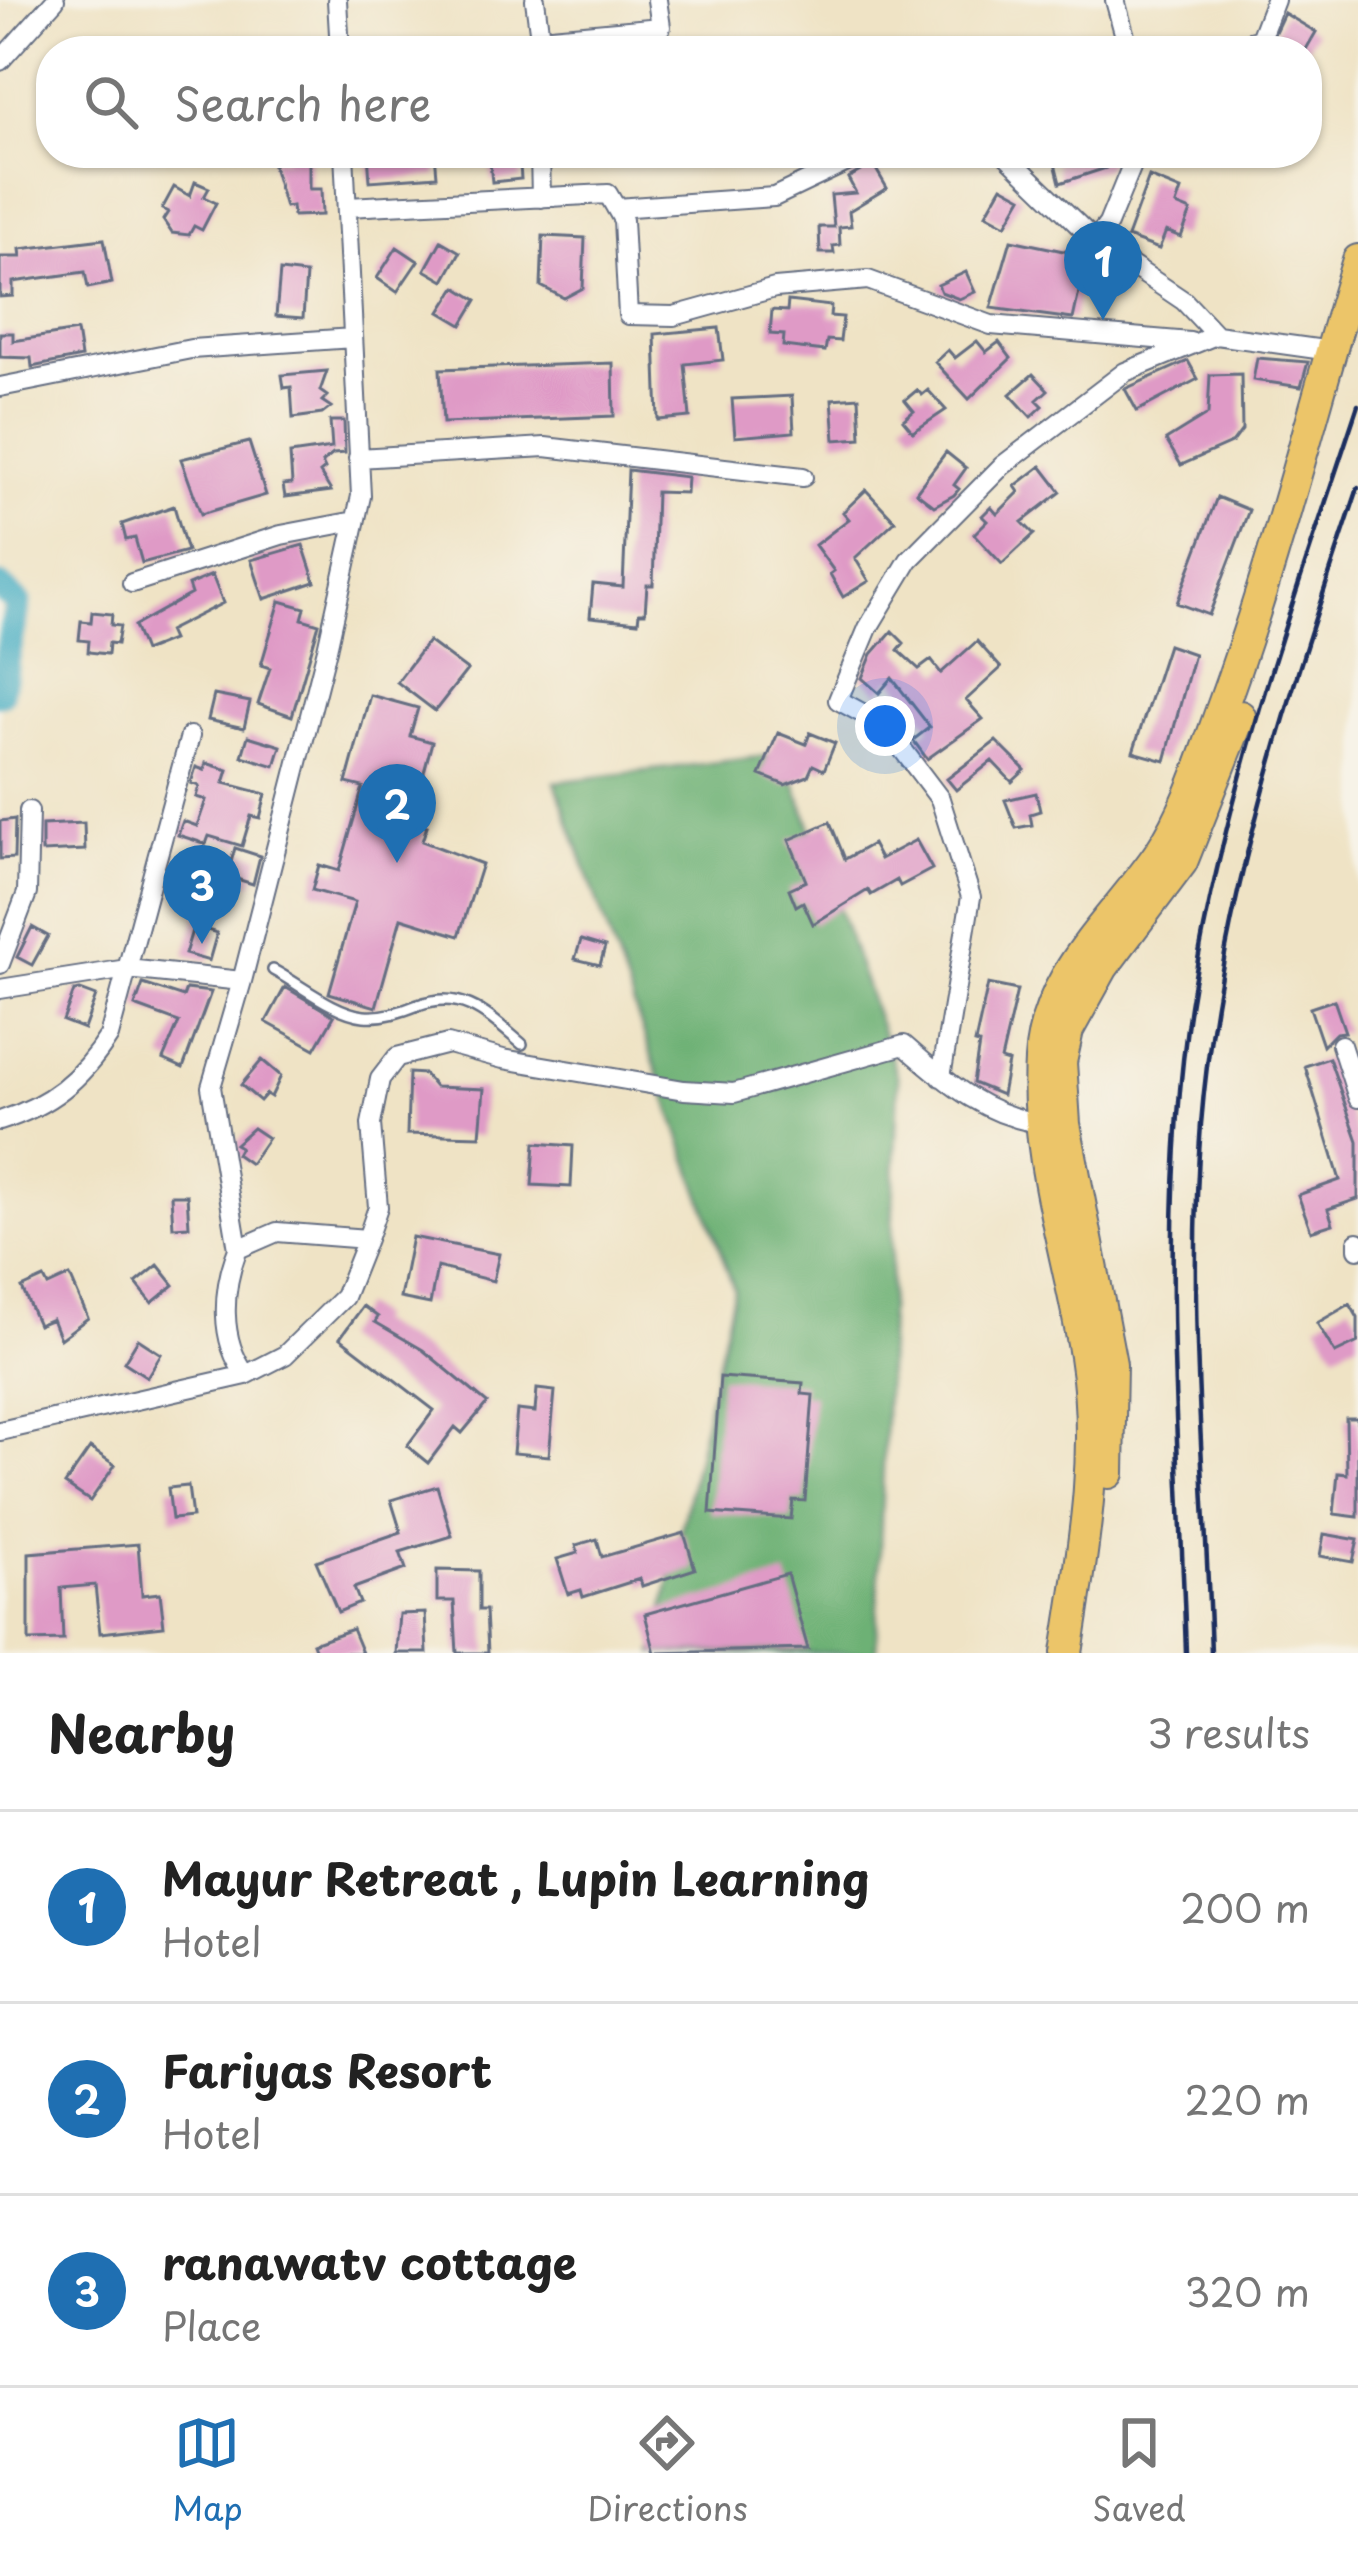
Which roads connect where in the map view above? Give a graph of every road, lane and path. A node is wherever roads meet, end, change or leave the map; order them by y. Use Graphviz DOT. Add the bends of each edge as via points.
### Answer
graph roads {
  1 [pos="56,0"];
  2 [pos="337,0"];
  3 [pos="536,0"];
  4 [pos="657,0"];
  5 [pos="1114,0"];
  6 [pos="1275,0"];
  7 [pos="339,36"];
  8 [pos="539,36"];
  9 [pos="597,36"];
  10 [pos="1125,36"];
  11 [pos="1261,36"];
  12 [pos="0,61"];
  13 [pos="345,168"];
  14 [pos="540,168"];
  15 [pos="835,168"];
  16 [pos="1020,168"];
  17 [pos="1131,168"];
  18 [pos="541,198"];
  19 [pos="347,207"];
  20 [pos="616,208"];
  21 [pos="1096,241"];
  22 [pos="1358,260"];
  23 [pos="1358,331"];
  24 [pos="353,338"];
  25 [pos="1206,339"];
  26 [pos="1331,351"];
  27 [pos="0,387"];
  28 [pos="358,458"];
  29 [pos="803,477"];
  30 [pos="355,521"];
  31 [pos="132,583"];
  32 [pos="190,736"];
  33 [pos="29,812"];
  34 [pos="0,964"];
  35 [pos="127,969"];
  36 [pos="273,970"];
  37 [pos="242,981"];
  38 [pos="0,989"];
  39 [pos="522,1045"];
  40 [pos="1341,1045"];
  41 [pos="544,1064"];
  42 [pos="940,1077"];
  43 [pos="1358,1098"];
  44 [pos="0,1121"];
  45 [pos="1054,1124"];
  46 [pos="367,1239"];
  47 [pos="238,1249"];
  48 [pos="246,1375"];
  49 [pos="0,1431"];
  50 [pos="1066,1653"];
  51 [pos="1087,1653"];
  1 -- 12 [label="street"];
  2 -- 7 [label="street"];
  3 -- 8 [label="street"];
  4 -- 9 [label="street" via="661,27"];
  5 -- 10 [label="street"];
  6 -- 11 [label="street"];
  13 -- 19 [label="street"];
  14 -- 18 [label="street"];
  15 -- 20 [label="street" via="774,197"];
  16 -- 21 [label="street"];
  17 -- 21 [label="street"];
  18 -- 19 [label="street"];
  18 -- 20 [label="street" via="608,194"];
  19 -- 24 [label="street"];
  20 -- 25 [label="street" via="628,315 674,316 776,288 868,280 991,325"];
  21 -- 25 [label="street" via="1184,301"];
  22 -- 26 [label="highway"];
  23 -- 45 [label="highway" via="1221,774 1182,862 1103,967 1068,1030"];
  24 -- 27 [label="street" via="191,349"];
  24 -- 28 [label="street"];
  25 -- 26 [label="street"];
  25 -- 42 [label="street" via="1125,372 1002,466 909,560 838,700 884,725 940,799 971,897"];
  26 -- 45 [label="highway" via="1206,752 1162,849 1081,950 1052,1002 1040,1059"];
  28 -- 29 [label="street" via="545,447"];
  28 -- 30 [label="street"];
  30 -- 31 [label="street" via="281,535"];
  30 -- 37 [label="street"];
  32 -- 35 [label="street"];
  33 -- 34 [label="street" via="27,893"];
  35 -- 37 [label="street"];
  35 -- 38 [label="street"];
  35 -- 44 [label="street" via="109,1036 84,1076"];
  36 -- 39 [label="lane" via="364,1016 438,998 476,1005"];
  37 -- 47 [label="street" via="211,1087"];
  39 -- 41 [label="street"];
  40 -- 43 [label="street"];
  41 -- 42 [label="street" via="734,1093 904,1045"];
  41 -- 46 [label="street" via="448,1044 397,1057 380,1079 370,1124 378,1207"];
  42 -- 45 [label="street" via="1012,1119"];
  45 -- 50 [label="highway" via="1086,1361 1090,1479"];
  45 -- 51 [label="highway" via="1111,1364 1109,1487"];
  46 -- 47 [label="street" via="277,1232"];
  46 -- 48 [label="street" via="344,1297 285,1355"];
  47 -- 48 [label="street" via="228,1274 229,1352"];
  48 -- 49 [label="street"];
}
